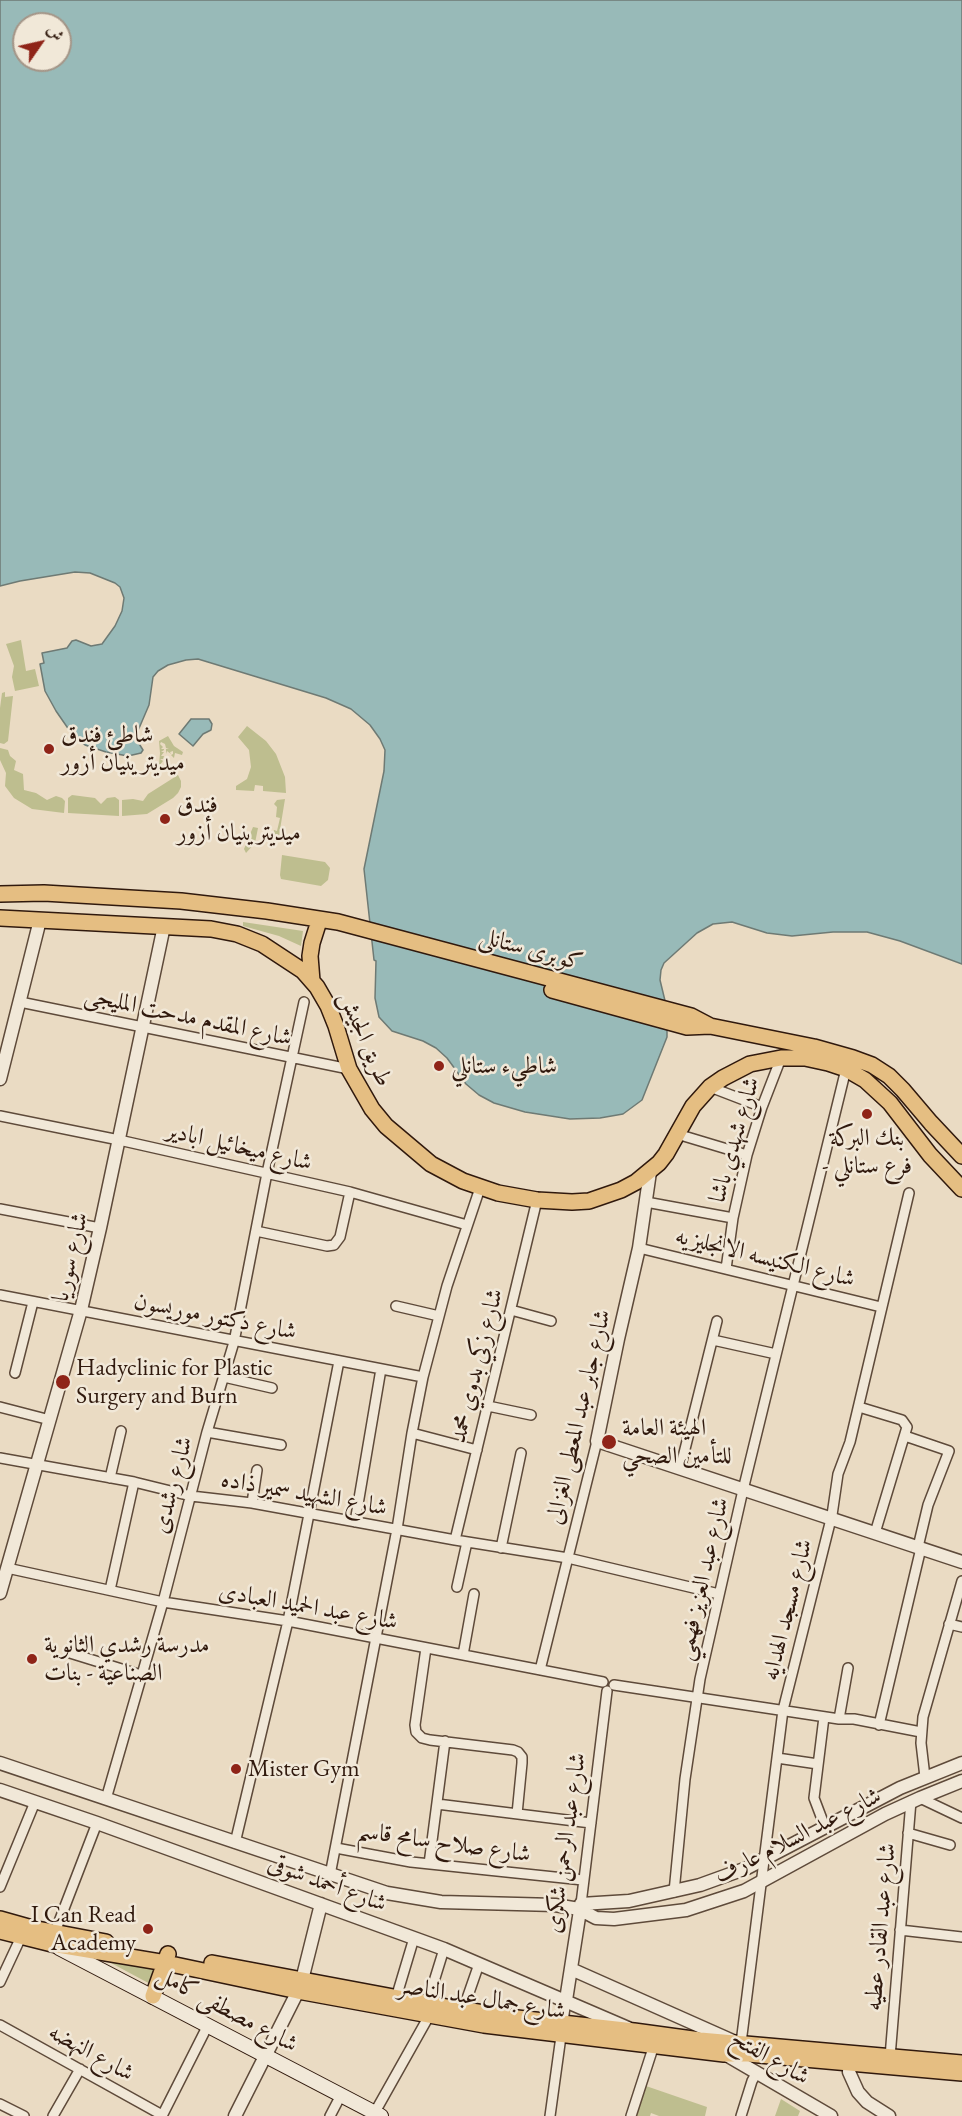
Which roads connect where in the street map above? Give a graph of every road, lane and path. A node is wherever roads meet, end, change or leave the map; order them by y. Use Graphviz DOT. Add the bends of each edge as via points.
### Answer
graph roads {
  1 [pos="5,892"];
  2 [pos="0,918"];
  3 [pos="40,920"];
  4 [pos="319,921"];
  5 [pos="164,926"];
  6 [pos="312,981"];
  7 [pos="20,1002"];
  8 [pos="304,1002"];
  9 [pos="143,1028"];
  10 [pos="781,1058"];
  11 [pos="292,1059"];
  12 [pos="349,1069"];
  13 [pos="846,1069"];
  14 [pos="0,1079"];
  15 [pos="710,1087"];
  16 [pos="762,1107"];
  17 [pos="0,1116"];
  18 [pos="677,1134"];
  19 [pos="119,1140"];
  20 [pos="747,1155"];
  21 [pos="962,1156"];
  22 [pos="650,1172"];
  23 [pos="267,1173"];
  24 [pos="480,1188"];
  25 [pos="962,1189"];
  26 [pos="350,1192"];
  27 [pos="909,1193"];
  28 [pos="537,1200"];
  29 [pos="646,1202"];
  30 [pos="0,1209"];
  31 [pos="733,1218"];
  32 [pos="467,1225"];
  33 [pos="100,1228"];
  34 [pos="256,1231"];
  35 [pos="639,1248"];
  36 [pos="726,1269"];
  37 [pos="793,1285"];
  38 [pos="0,1295"];
  39 [pos="33,1302"];
  40 [pos="396,1306"];
  41 [pos="881,1307"];
  42 [pos="511,1310"];
  43 [pos="81,1311"];
  44 [pos="439,1316"];
  45 [pos="551,1321"];
  46 [pos="717,1321"];
  47 [pos="713,1340"];
  48 [pos="234,1341"];
  49 [pos="776,1354"];
  50 [pos="339,1361"];
  51 [pos="381,1369"];
  52 [pos="15,1373"];
  53 [pos="224,1377"];
  54 [pos="423,1377"];
  55 [pos="272,1388"];
  56 [pos="488,1406"];
  57 [pos="0,1407"];
  58 [pos="859,1407"];
  59 [pos="531,1415"];
  60 [pos="50,1420"];
  61 [pos="121,1431"];
  62 [pos="207,1432"];
  63 [pos="412,1433"];
  64 [pos="905,1436"];
  65 [pos="597,1441"];
  66 [pos="281,1445"];
  67 [pos="477,1450"];
  68 [pos="520,1453"];
  69 [pos="0,1458"];
  70 [pos="38,1464"];
  71 [pos="680,1469"];
  72 [pos="257,1470"];
  73 [pos="110,1478"];
  74 [pos="134,1482"];
  75 [pos="743,1490"];
  76 [pos="191,1496"];
  77 [pos="252,1503"];
  78 [pos="310,1514"];
  79 [pos="831,1518"];
  80 [pos="355,1522"];
  81 [pos="397,1529"];
  82 [pos="875,1533"];
  83 [pos="455,1540"];
  84 [pos="467,1542"];
  85 [pos="501,1548"];
  86 [pos="920,1548"];
  87 [pos="568,1558"];
  88 [pos="962,1562"];
  89 [pos="8,1568"];
  90 [pos="962,1581"];
  91 [pos="458,1587"];
  92 [pos="110,1590"];
  93 [pos="0,1593"];
  94 [pos="474,1594"];
  95 [pos="718,1594"];
  96 [pos="163,1602"];
  97 [pos="288,1621"];
  98 [pos="949,1624"];
  99 [pos="962,1628"];
  100 [pos="376,1638"];
  101 [pos="426,1648"];
  102 [pos="70,1653"];
  103 [pos="463,1655"];
  104 [pos="848,1668"];
  105 [pos="540,1670"];
  106 [pos="141,1675"];
  107 [pos="608,1686"];
  108 [pos="697,1698"];
  109 [pos="783,1710"];
  110 [pos="825,1717"];
  111 [pos="838,1719"];
  112 [pos="879,1725"];
  113 [pos="921,1732"];
  114 [pos="445,1742"];
  115 [pos="777,1758"];
  116 [pos="962,1763"];
  117 [pos="0,1764"];
  118 [pos="818,1764"];
  119 [pos="924,1777"];
  120 [pos="962,1781"];
  121 [pos="0,1790"];
  122 [pos="106,1799"];
  123 [pos="915,1799"];
  124 [pos="34,1802"];
  125 [pos="436,1804"];
  126 [pos="517,1814"];
  127 [pos="962,1818"];
  128 [pos="97,1823"];
  129 [pos="591,1823"];
  130 [pos="825,1827"];
  131 [pos="908,1833"];
  132 [pos="235,1843"];
  133 [pos="950,1845"];
  134 [pos="336,1848"];
  135 [pos="764,1859"];
  136 [pos="429,1864"];
  137 [pos="330,1875"];
  138 [pos="584,1880"];
  139 [pos="761,1883"];
  140 [pos="0,1887"];
  141 [pos="674,1892"];
  142 [pos="321,1904"];
  143 [pos="580,1907"];
  144 [pos="0,1919"];
  145 [pos="900,1930"];
  146 [pos="0,1931"];
  147 [pos="21,1936"];
  148 [pos="962,1937"];
  149 [pos="54,1938"];
  150 [pos="414,1938"];
  151 [pos="444,1949"];
  152 [pos="167,1959"];
  153 [pos="479,1964"];
  154 [pos="571,1969"];
  155 [pos="0,1982"];
  156 [pos="300,1986"];
  157 [pos="153,1996"];
  158 [pos="396,1998"];
  159 [pos="566,2000"];
  160 [pos="428,2010"];
  161 [pos="463,2010"];
  162 [pos="0,2025"];
  163 [pos="208,2025"];
  164 [pos="561,2029"];
  165 [pos="634,2031"];
  166 [pos="687,2038"];
  167 [pos="739,2042"];
  168 [pos="654,2045"];
  169 [pos="724,2054"];
  170 [pos="267,2055"];
  171 [pos="890,2057"];
  172 [pos="849,2059"];
  173 [pos="962,2063"];
  174 [pos="80,2069"];
  175 [pos="962,2073"];
  176 [pos="756,2074"];
  177 [pos="341,2095"];
  178 [pos="0,2104"];
  179 [pos="817,2113"];
  180 [pos="378,2114"];
  181 [pos="162,2115"];
  182 [pos="24,2116"];
  183 [pos="53,2116"];
  184 [pos="235,2116"];
  185 [pos="330,2116"];
  186 [pos="550,2116"];
  187 [pos="631,2116"];
  188 [pos="741,2116"];
  189 [pos="831,2116"];
  190 [pos="889,2116"];
  1 -- 4 [label="main road" via="181,901"];
  2 -- 3 [label="main road, طريق الجيش"];
  3 -- 5 [label="main road, طريق الجيش"];
  3 -- 7 [label="street"];
  4 -- 6 [label="main road" via="310,956"];
  4 -- 21 [label="main road, كوبرى ستانلى" via="687,1028 712,1027 854,1058 889,1076"];
  5 -- 6 [label="main road, طريق الجيش" via="237,934 285,958"];
  5 -- 9 [label="street, شارع سوريا"];
  6 -- 12 [label="main road, طريق الجيش" via="328,1006"];
  7 -- 9 [label="street, شارع المقدم مدحت المليجى"];
  7 -- 14 [label="street"];
  8 -- 11 [label="street, شارع رشدى"];
  9 -- 11 [label="street, شارع المقدم مدحت المليجى"];
  9 -- 19 [label="street, شارع سوريا"];
  10 -- 13 [label="main road, طريق الجيش" via="805,1059"];
  10 -- 15 [label="main road, طريق الجيش" via="750,1064"];
  10 -- 16 [label="street, شارع شهدي باشا"];
  11 -- 12 [label="street, شارع المقدم مدحت المليجى"];
  11 -- 23 [label="street, شارع رشدى"];
  12 -- 24 [label="main road, طريق الجيش" via="372,1109 403,1142 439,1168"];
  13 -- 25 [label="main road, طريق الجيش" via="890,1103"];
  13 -- 37 [label="street, شارع عبد العزيز فهمي"];
  15 -- 16 [label="street"];
  15 -- 18 [label="main road, طريق الجيش"];
  16 -- 20 [label="street, شارع شهدي باشا"];
  17 -- 19 [label="street, شارع ميخائيل ابادير"];
  18 -- 20 [label="street"];
  18 -- 22 [label="main road, طريق الجيش"];
  19 -- 23 [label="street, شارع ميخائيل ابادير"];
  19 -- 33 [label="street, شارع سوريا"];
  20 -- 31 [label="street, شارع شهدي باشا"];
  22 -- 28 [label="main road, طريق الجيش" via="606,1196 572,1202"];
  22 -- 29 [label="street, شارع جابر عبد المعطى الغزالى"];
  23 -- 26 [label="street, شارع ميخائيل ابادير"];
  23 -- 34 [label="street, شارع رشدى"];
  24 -- 28 [label="main road, طريق الجيش"];
  24 -- 32 [label="street"];
  26 -- 32 [label="street, شارع ميخائيل ابادير"];
  26 -- 34 [label="street" via="340,1237 334,1245"];
  27 -- 41 [label="street, شارع مسجد الهدايه"];
  28 -- 42 [label="street, شارع زكي بدوي محمد"];
  29 -- 31 [label="street"];
  29 -- 35 [label="street, شارع جابر عبد المعطى الغزالى"];
  30 -- 33 [label="street"];
  31 -- 36 [label="street, شارع شهدي باشا"];
  32 -- 44 [label="street"];
  33 -- 43 [label="street, شارع سوريا"];
  34 -- 48 [label="street, شارع رشدى"];
  35 -- 36 [label="street, شارع الكنيسه الانجليزيه"];
  35 -- 65 [label="street, شارع جابر عبد المعطى الغزالى"];
  36 -- 37 [label="street, شارع الكنيسه الانجليزيه"];
  37 -- 41 [label="street, شارع الكنيسه الانجليزيه"];
  37 -- 49 [label="street, شارع عبد العزيز فهمي"];
  38 -- 39 [label="street, شارع دكتور موريسون"];
  39 -- 43 [label="street, شارع دكتور موريسون"];
  39 -- 52 [label="street"];
  40 -- 44 [label="street"];
  41 -- 58 [label="street, شارع مسجد الهدايه"];
  42 -- 45 [label="street"];
  42 -- 56 [label="street, شارع زكي بدوي محمد"];
  43 -- 48 [label="street, شارع دكتور موريسون"];
  43 -- 60 [label="street, شارع سوريا"];
  44 -- 54 [label="street"];
  46 -- 47 [label="street"];
  47 -- 49 [label="street"];
  47 -- 71 [label="street"];
  48 -- 50 [label="street, شارع دكتور موريسون"];
  48 -- 53 [label="street, شارع رشدى"];
  49 -- 75 [label="street, شارع عبد العزيز فهمي"];
  50 -- 51 [label="street, شارع دكتور موريسون"];
  50 -- 78 [label="street"];
  51 -- 54 [label="street, شارع دكتور موريسون"];
  51 -- 80 [label="street"];
  53 -- 55 [label="street"];
  53 -- 62 [label="street, شارع رشدى"];
  54 -- 63 [label="street"];
  56 -- 59 [label="street"];
  56 -- 67 [label="street, شارع زكي بدوي محمد"];
  57 -- 60 [label="street"];
  58 -- 64 [label="street" via="904,1421"];
  58 -- 79 [label="street, شارع مسجد الهدايه" via="838,1474"];
  60 -- 70 [label="street, شارع سوريا"];
  61 -- 73 [label="street"];
  62 -- 66 [label="street"];
  62 -- 76 [label="street, شارع رشدى"];
  63 -- 67 [label="street"];
  63 -- 81 [label="street"];
  64 -- 82 [label="street"];
  64 -- 86 [label="street" via="949,1451 928,1505"];
  65 -- 71 [label="street"];
  65 -- 87 [label="street, شارع جابر عبد المعطى الغزالى"];
  67 -- 83 [label="street, شارع زكي بدوي محمد"];
  68 -- 85 [label="street"];
  69 -- 70 [label="street, شارع الشهيد سمير ذاده"];
  70 -- 73 [label="street, شارع الشهيد سمير ذاده"];
  70 -- 89 [label="street, شارع سوريا"];
  71 -- 75 [label="street"];
  72 -- 77 [label="street"];
  73 -- 74 [label="street, شارع الشهيد سمير ذاده"];
  74 -- 76 [label="street, شارع الشهيد سمير ذاده"];
  74 -- 92 [label="street"];
  75 -- 79 [label="street"];
  75 -- 95 [label="street, شارع عبد العزيز فهمي"];
  76 -- 77 [label="street, شارع الشهيد سمير ذاده"];
  76 -- 96 [label="street, شارع رشدى"];
  77 -- 78 [label="street, شارع الشهيد سمير ذاده"];
  78 -- 80 [label="street, شارع الشهيد سمير ذاده"];
  78 -- 97 [label="street"];
  79 -- 82 [label="street"];
  79 -- 109 [label="street, شارع مسجد الهدايه"];
  80 -- 81 [label="street, شارع الشهيد سمير ذاده"];
  81 -- 83 [label="street, شارع الشهيد سمير ذاده"];
  81 -- 100 [label="street"];
  82 -- 86 [label="street"];
  83 -- 84 [label="street, شارع الشهيد سمير ذاده"];
  84 -- 85 [label="street, شارع الشهيد سمير ذاده"];
  84 -- 91 [label="street"];
  85 -- 87 [label="street, شارع الشهيد سمير ذاده"];
  86 -- 88 [label="street"];
  86 -- 112 [label="street"];
  87 -- 95 [label="street, شارع الشهيد سمير ذاده"];
  87 -- 105 [label="street, شارع جابر عبد المعطى الغزالى"];
  89 -- 92 [label="street, شارع عبد الحميد العبادى"];
  89 -- 93 [label="street, شارع سوريا"];
  90 -- 98 [label="street"];
  92 -- 96 [label="street, شارع عبد الحميد العبادى"];
  94 -- 103 [label="street"];
  95 -- 108 [label="street, شارع عبد العزيز فهمي"];
  96 -- 97 [label="street, شارع عبد الحميد العبادى"];
  96 -- 106 [label="street, شارع رشدى"];
  97 -- 100 [label="street, شارع عبد الحميد العبادى"];
  97 -- 132 [label="street"];
  98 -- 99 [label="street"];
  98 -- 113 [label="street"];
  100 -- 101 [label="street, شارع عبد الحميد العبادى"];
  100 -- 134 [label="street"];
  101 -- 103 [label="street, شارع عبد الحميد العبادى"];
  101 -- 114 [label="street" via="415,1729 422,1738"];
  102 -- 106 [label="street"];
  103 -- 105 [label="street, شارع عبد الحميد العبادى"];
  104 -- 111 [label="street"];
  105 -- 107 [label="street, شارع عبد الحميد العبادى"];
  106 -- 122 [label="street, شارع رشدى"];
  107 -- 108 [label="street, شارع عبد الحميد العبادى"];
  107 -- 129 [label="street, شارع عبد الرحمن شكرى"];
  108 -- 109 [label="street, شارع عبد الحميد العبادى"];
  108 -- 141 [label="street, شارع عبد العزيز فهمي"];
  109 -- 110 [label="street, شارع عبد الحميد العبادى"];
  109 -- 115 [label="street, شارع مسجد الهدايه"];
  110 -- 111 [label="street, شارع عبد الحميد العبادى"];
  110 -- 118 [label="street"];
  111 -- 112 [label="street, شارع عبد الحميد العبادى"];
  112 -- 113 [label="street, شارع عبد الحميد العبادى"];
  113 -- 119 [label="street"];
  114 -- 125 [label="street"];
  114 -- 126 [label="street" via="519,1752 522,1763"];
  115 -- 118 [label="street"];
  115 -- 135 [label="street, شارع مسجد الهدايه"];
  116 -- 119 [label="street, شارع عبد السلام عارف"];
  117 -- 122 [label="street, شارع أحمد شوقى"];
  118 -- 130 [label="street" via="814,1798"];
  119 -- 130 [label="street, شارع عبد السلام عارف"];
  120 -- 123 [label="street, شارع عبد السلام عارف"];
  121 -- 124 [label="street, شارع أحمد شوقى"];
  122 -- 132 [label="street, شارع أحمد شوقى"];
  123 -- 127 [label="street"];
  123 -- 131 [label="street, شارع عبد القادر عطيه"];
  123 -- 139 [label="street, شارع عبد السلام عارف"];
  124 -- 128 [label="street, شارع أحمد شوقى"];
  124 -- 140 [label="street"];
  125 -- 126 [label="street"];
  125 -- 136 [label="street"];
  126 -- 129 [label="street"];
  128 -- 142 [label="street, شارع أحمد شوقى"];
  128 -- 149 [label="street"];
  129 -- 138 [label="street, شارع عبد الرحمن شكرى"];
  130 -- 135 [label="street, شارع عبد السلام عارف"];
  131 -- 133 [label="street"];
  131 -- 145 [label="street, شارع عبد القادر عطيه"];
  132 -- 137 [label="street, شارع أحمد شوقى"];
  134 -- 136 [label="street, شارع صلاح سامح قاسم"];
  134 -- 137 [label="street"];
  135 -- 139 [label="street, شارع مسجد الهدايه"];
  135 -- 141 [label="street, شارع عبد السلام عارف"];
  136 -- 138 [label="street, شارع صلاح سامح قاسم"];
  137 -- 143 [label="street, شارع أحمد شوقى" via="423,1900"];
  138 -- 143 [label="street, شارع عبد الرحمن شكرى"];
  139 -- 143 [label="street, شارع عبد السلام عارف" via="716,1902 655,1915 596,1918"];
  139 -- 167 [label="street, شارع مسجد الهدايه"];
  141 -- 143 [label="street, شارع عبد السلام عارف"];
  142 -- 150 [label="street, شارع أحمد شوقى"];
  142 -- 156 [label="street"];
  143 -- 154 [label="street, شارع عبد الرحمن شكرى"];
  144 -- 149 [label="main road, شارع جمال عبد الناصر"];
  145 -- 148 [label="street"];
  145 -- 171 [label="street, شارع عبد القادر عطيه"];
  146 -- 147 [label="main road, شارع جمال عبد الناصر"];
  147 -- 149 [label="main road, شارع جمال عبد الناصر"];
  147 -- 155 [label="street"];
  149 -- 152 [label="main road, شارع جمال عبد الناصر"];
  149 -- 157 [label="main road, شارع مصطفى كامل"];
  150 -- 151 [label="street, شارع أحمد شوقى"];
  150 -- 158 [label="street"];
  151 -- 153 [label="street, شارع أحمد شوقى"];
  151 -- 160 [label="street"];
  152 -- 156 [label="main road, شارع جمال عبد الناصر"];
  152 -- 157 [label="main road"];
  153 -- 159 [label="street, شارع أحمد شوقى"];
  153 -- 161 [label="street"];
  154 -- 159 [label="street, شارع عبد الرحمن شكرى"];
  154 -- 167 [label="street"];
  156 -- 158 [label="main road, شارع جمال عبد الناصر"];
  156 -- 160 [label="main road, شارع جمال عبد الناصر"];
  156 -- 170 [label="street"];
  157 -- 163 [label="main road, شارع مصطفى كامل"];
  158 -- 160 [label="main road, شارع جمال عبد الناصر"];
  159 -- 164 [label="street"];
  159 -- 165 [label="street, شارع أحمد شوقى"];
  160 -- 161 [label="main road, شارع جمال عبد الناصر"];
  160 -- 164 [label="main road, شارع جمال عبد الناصر"];
  160 -- 180 [label="street"];
  161 -- 164 [label="main road, شارع جمال عبد الناصر"];
  162 -- 174 [label="street, شارع النهضه"];
  163 -- 170 [label="main road, شارع مصطفى كامل"];
  163 -- 181 [label="street"];
  164 -- 165 [label="main road, شارع جمال عبد الناصر"];
  164 -- 168 [label="main road, شارع جمال عبد الناصر"];
  164 -- 186 [label="street"];
  165 -- 166 [label="main road, شارع جمال عبد الناصر"];
  166 -- 167 [label="main road, شارع جمال عبد الناصر"];
  166 -- 169 [label="street, شارع الفتح"];
  167 -- 172 [label="main road, شارع جمال عبد الناصر"];
  168 -- 169 [label="main road, شارع جمال عبد الناصر"];
  168 -- 187 [label="street"];
  169 -- 172 [label="main road, شارع جمال عبد الناصر"];
  169 -- 176 [label="street, شارع الفتح"];
  170 -- 177 [label="main road, شارع مصطفى كامل"];
  170 -- 184 [label="street"];
  171 -- 172 [label="main road, شارع جمال عبد الناصر"];
  171 -- 173 [label="main road, شارع جمال عبد الناصر"];
  172 -- 175 [label="main road, شارع جمال عبد الناصر"];
  172 -- 190 [label="street, شارع الفتح" via="851,2079 858,2092"];
  174 -- 181 [label="street, شارع النهضه"];
  174 -- 183 [label="street"];
  176 -- 179 [label="street, شارع الفتح"];
  176 -- 188 [label="street"];
  177 -- 180 [label="main road, شارع مصطفى كامل"];
  177 -- 185 [label="street"];
  178 -- 182 [label="street"];
  179 -- 189 [label="street, شارع الفتح"];
}
